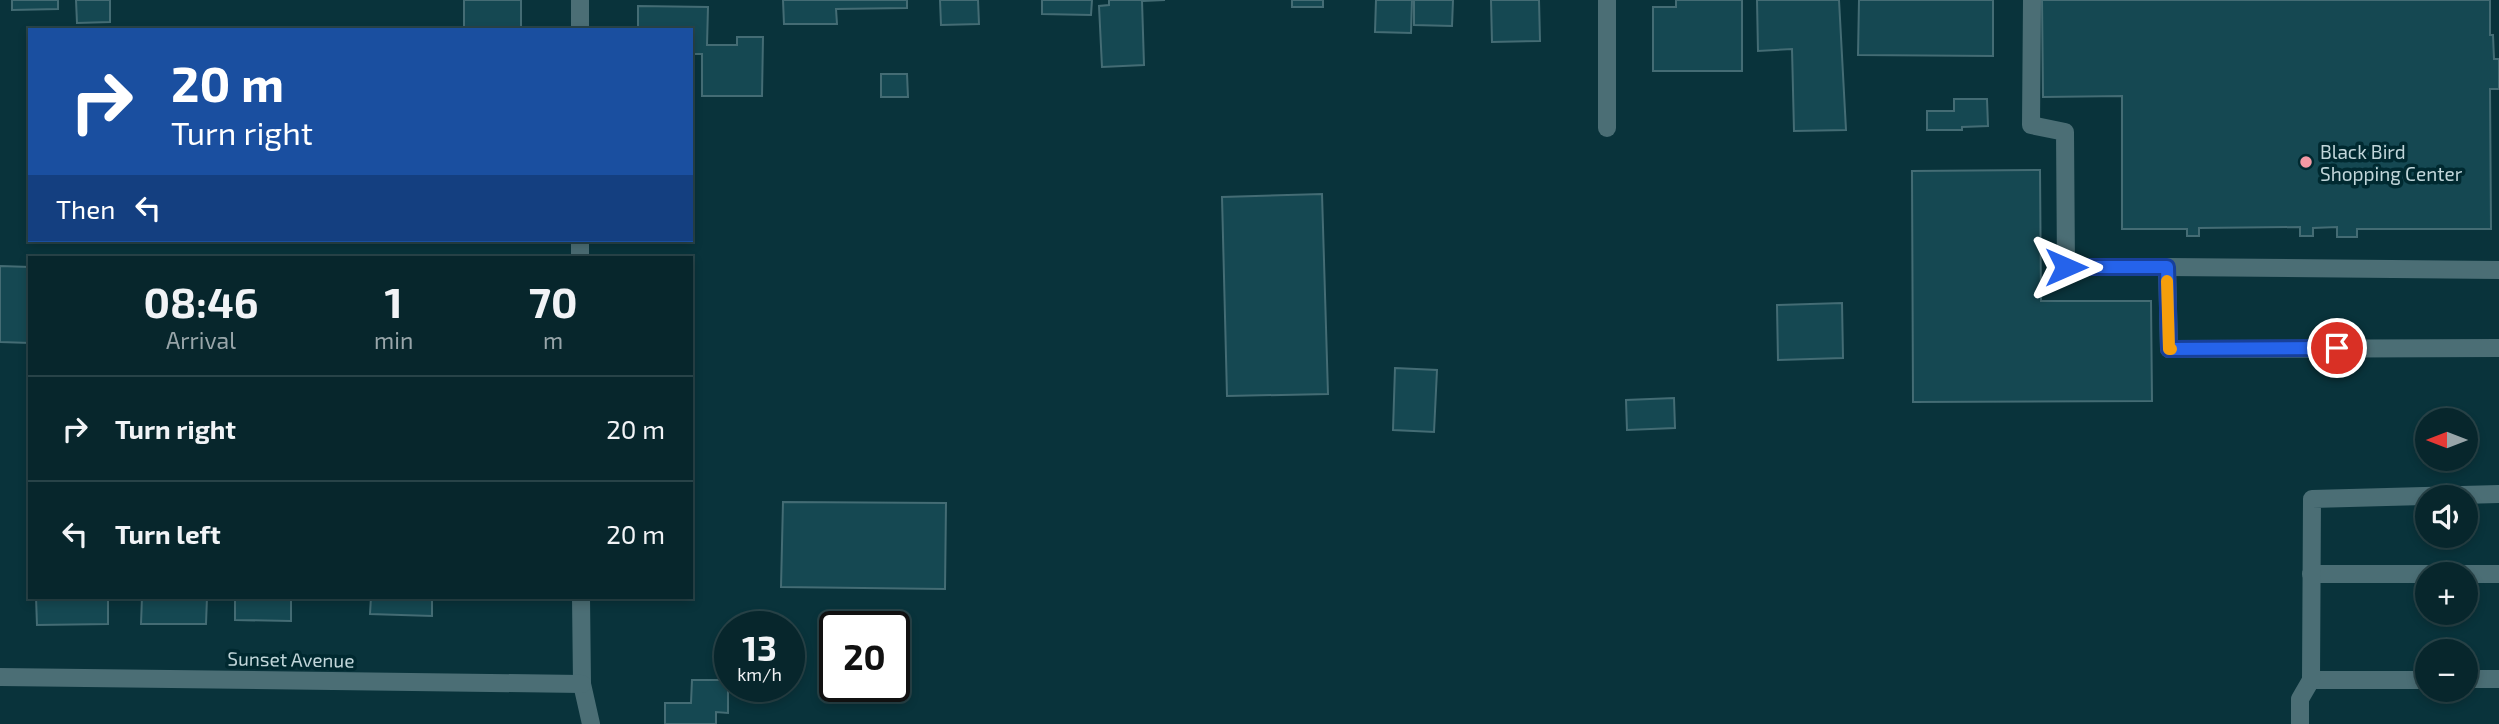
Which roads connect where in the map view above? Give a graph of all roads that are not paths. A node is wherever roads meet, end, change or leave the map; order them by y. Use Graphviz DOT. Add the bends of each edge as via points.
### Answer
graph roads {
  1 [pos="580,0"];
  2 [pos="1607,0"];
  3 [pos="2032,0"];
  4 [pos="580,28"];
  5 [pos="1607,128"];
  6 [pos="2167,267"];
  7 [pos="2499,270"];
  8 [pos="2499,348"];
  9 [pos="2499,494"];
  10 [pos="2311,574"];
  11 [pos="2415,574"];
  12 [pos="2478,574"];
  13 [pos="2499,574"];
  14 [pos="582,599"];
  15 [pos="0,677"];
  16 [pos="2478,679"];
  17 [pos="2499,679"];
  18 [pos="2311,680"];
  19 [pos="2415,680"];
  20 [pos="582,684"];
  21 [pos="591,724"];
  22 [pos="2300,724"];
  1 -- 4 [label="street"];
  2 -- 5 [label="street"];
  3 -- 6 [label="street" via="2031,125 2065,132 2066,267"];
  6 -- 7 [label="street"];
  6 -- 8 [label="street" via="2169,349"];
  9 -- 10 [label="street" via="2312,499"];
  10 -- 11 [label="street"];
  10 -- 18 [label="street"];
  12 -- 13 [label="street"];
  14 -- 20 [label="street"];
  15 -- 20 [label="street, Sunset Avenue"];
  16 -- 17 [label="street"];
  18 -- 19 [label="street"];
  18 -- 22 [label="street" via="2300,699"];
  20 -- 21 [label="street"];
}
